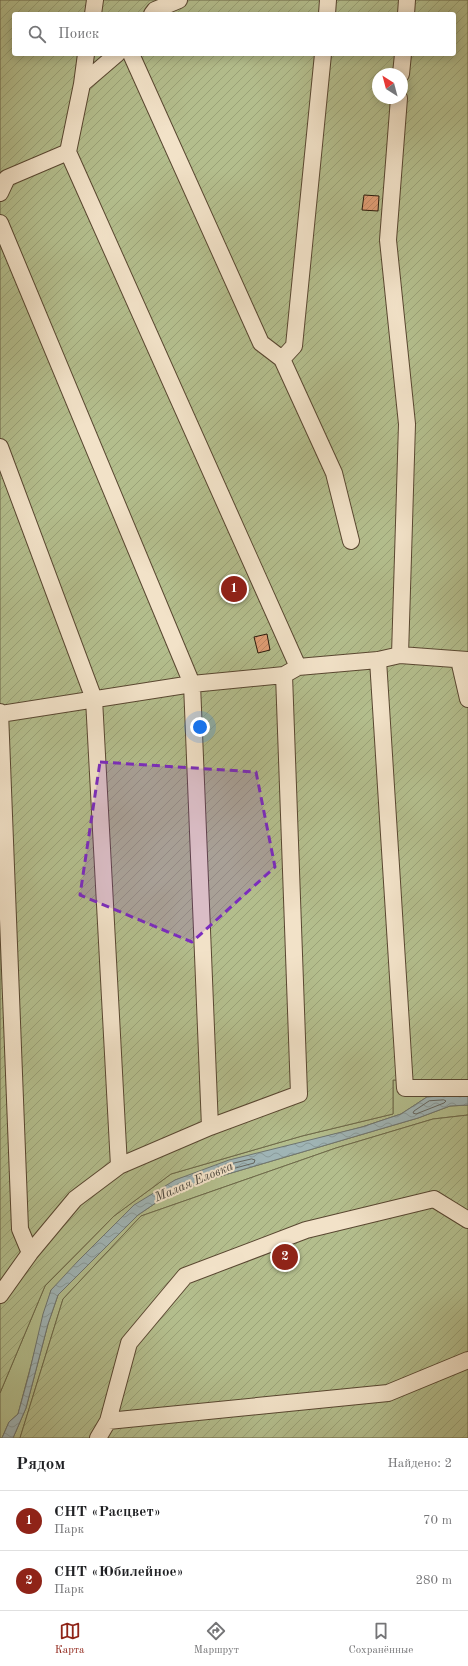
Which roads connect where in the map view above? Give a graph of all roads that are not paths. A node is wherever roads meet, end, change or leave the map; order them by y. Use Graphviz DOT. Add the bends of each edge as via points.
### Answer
graph roads {
  1 [pos="95,0"];
  2 [pos="179,0"];
  3 [pos="328,0"];
  4 [pos="407,0"];
  5 [pos="93,12"];
  6 [pos="154,12"];
  7 [pos="327,12"];
  8 [pos="406,12"];
  9 [pos="86,56"];
  10 [pos="115,56"];
  11 [pos="132,56"];
  12 [pos="323,56"];
  13 [pos="403,56"];
  14 [pos="402,68"];
  15 [pos="82,84"];
  16 [pos="399,104"];
  17 [pos="68,152"];
  18 [pos="0,193"];
  19 [pos="0,223"];
  20 [pos="282,359"];
  21 [pos="0,447"];
  22 [pos="351,541"];
  23 [pos="400,655"];
  24 [pos="378,660"];
  25 [pos="463,660"];
  26 [pos="298,667"];
  27 [pos="284,675"];
  28 [pos="192,684"];
  29 [pos="94,699"];
  30 [pos="468,699"];
  31 [pos="0,713"];
  32 [pos="468,1088"];
  33 [pos="210,1127"];
  34 [pos="119,1166"];
  35 [pos="468,1220"];
  36 [pos="30,1253"];
  37 [pos="0,1295"];
  38 [pos="468,1360"];
  39 [pos="108,1421"];
  40 [pos="98,1438"];
  1 -- 5 [label="street"];
  2 -- 6 [label="street"];
  3 -- 7 [label="street"];
  4 -- 8 [label="street"];
  9 -- 15 [label="street"];
  10 -- 15 [label="street"];
  11 -- 20 [label="street" via="261,343"];
  12 -- 20 [label="street" via="294,346"];
  13 -- 14 [label="street"];
  15 -- 17 [label="street"];
  16 -- 23 [label="street" via="388,240 407,424"];
  17 -- 18 [label="street" via="7,178"];
  17 -- 26 [label="street"];
  19 -- 28 [label="street"];
  20 -- 22 [label="street" via="334,473"];
  21 -- 29 [label="street"];
  23 -- 24 [label="street"];
  23 -- 25 [label="street"];
  24 -- 26 [label="street"];
  24 -- 32 [label="street" via="405,1088"];
  25 -- 30 [label="street"];
  26 -- 27 [label="street"];
  27 -- 28 [label="street"];
  27 -- 33 [label="street" via="299,1094"];
  28 -- 29 [label="street"];
  28 -- 33 [label="street"];
  29 -- 31 [label="street"];
  29 -- 34 [label="street"];
  31 -- 36 [label="street" via="20,1229"];
  33 -- 34 [label="street"];
  34 -- 36 [label="street" via="74,1199"];
  35 -- 39 [label="street" via="434,1199 306,1230 186,1276 129,1343"];
  36 -- 37 [label="street"];
  38 -- 39 [label="street" via="388,1393"];
  39 -- 40 [label="street"];
}
